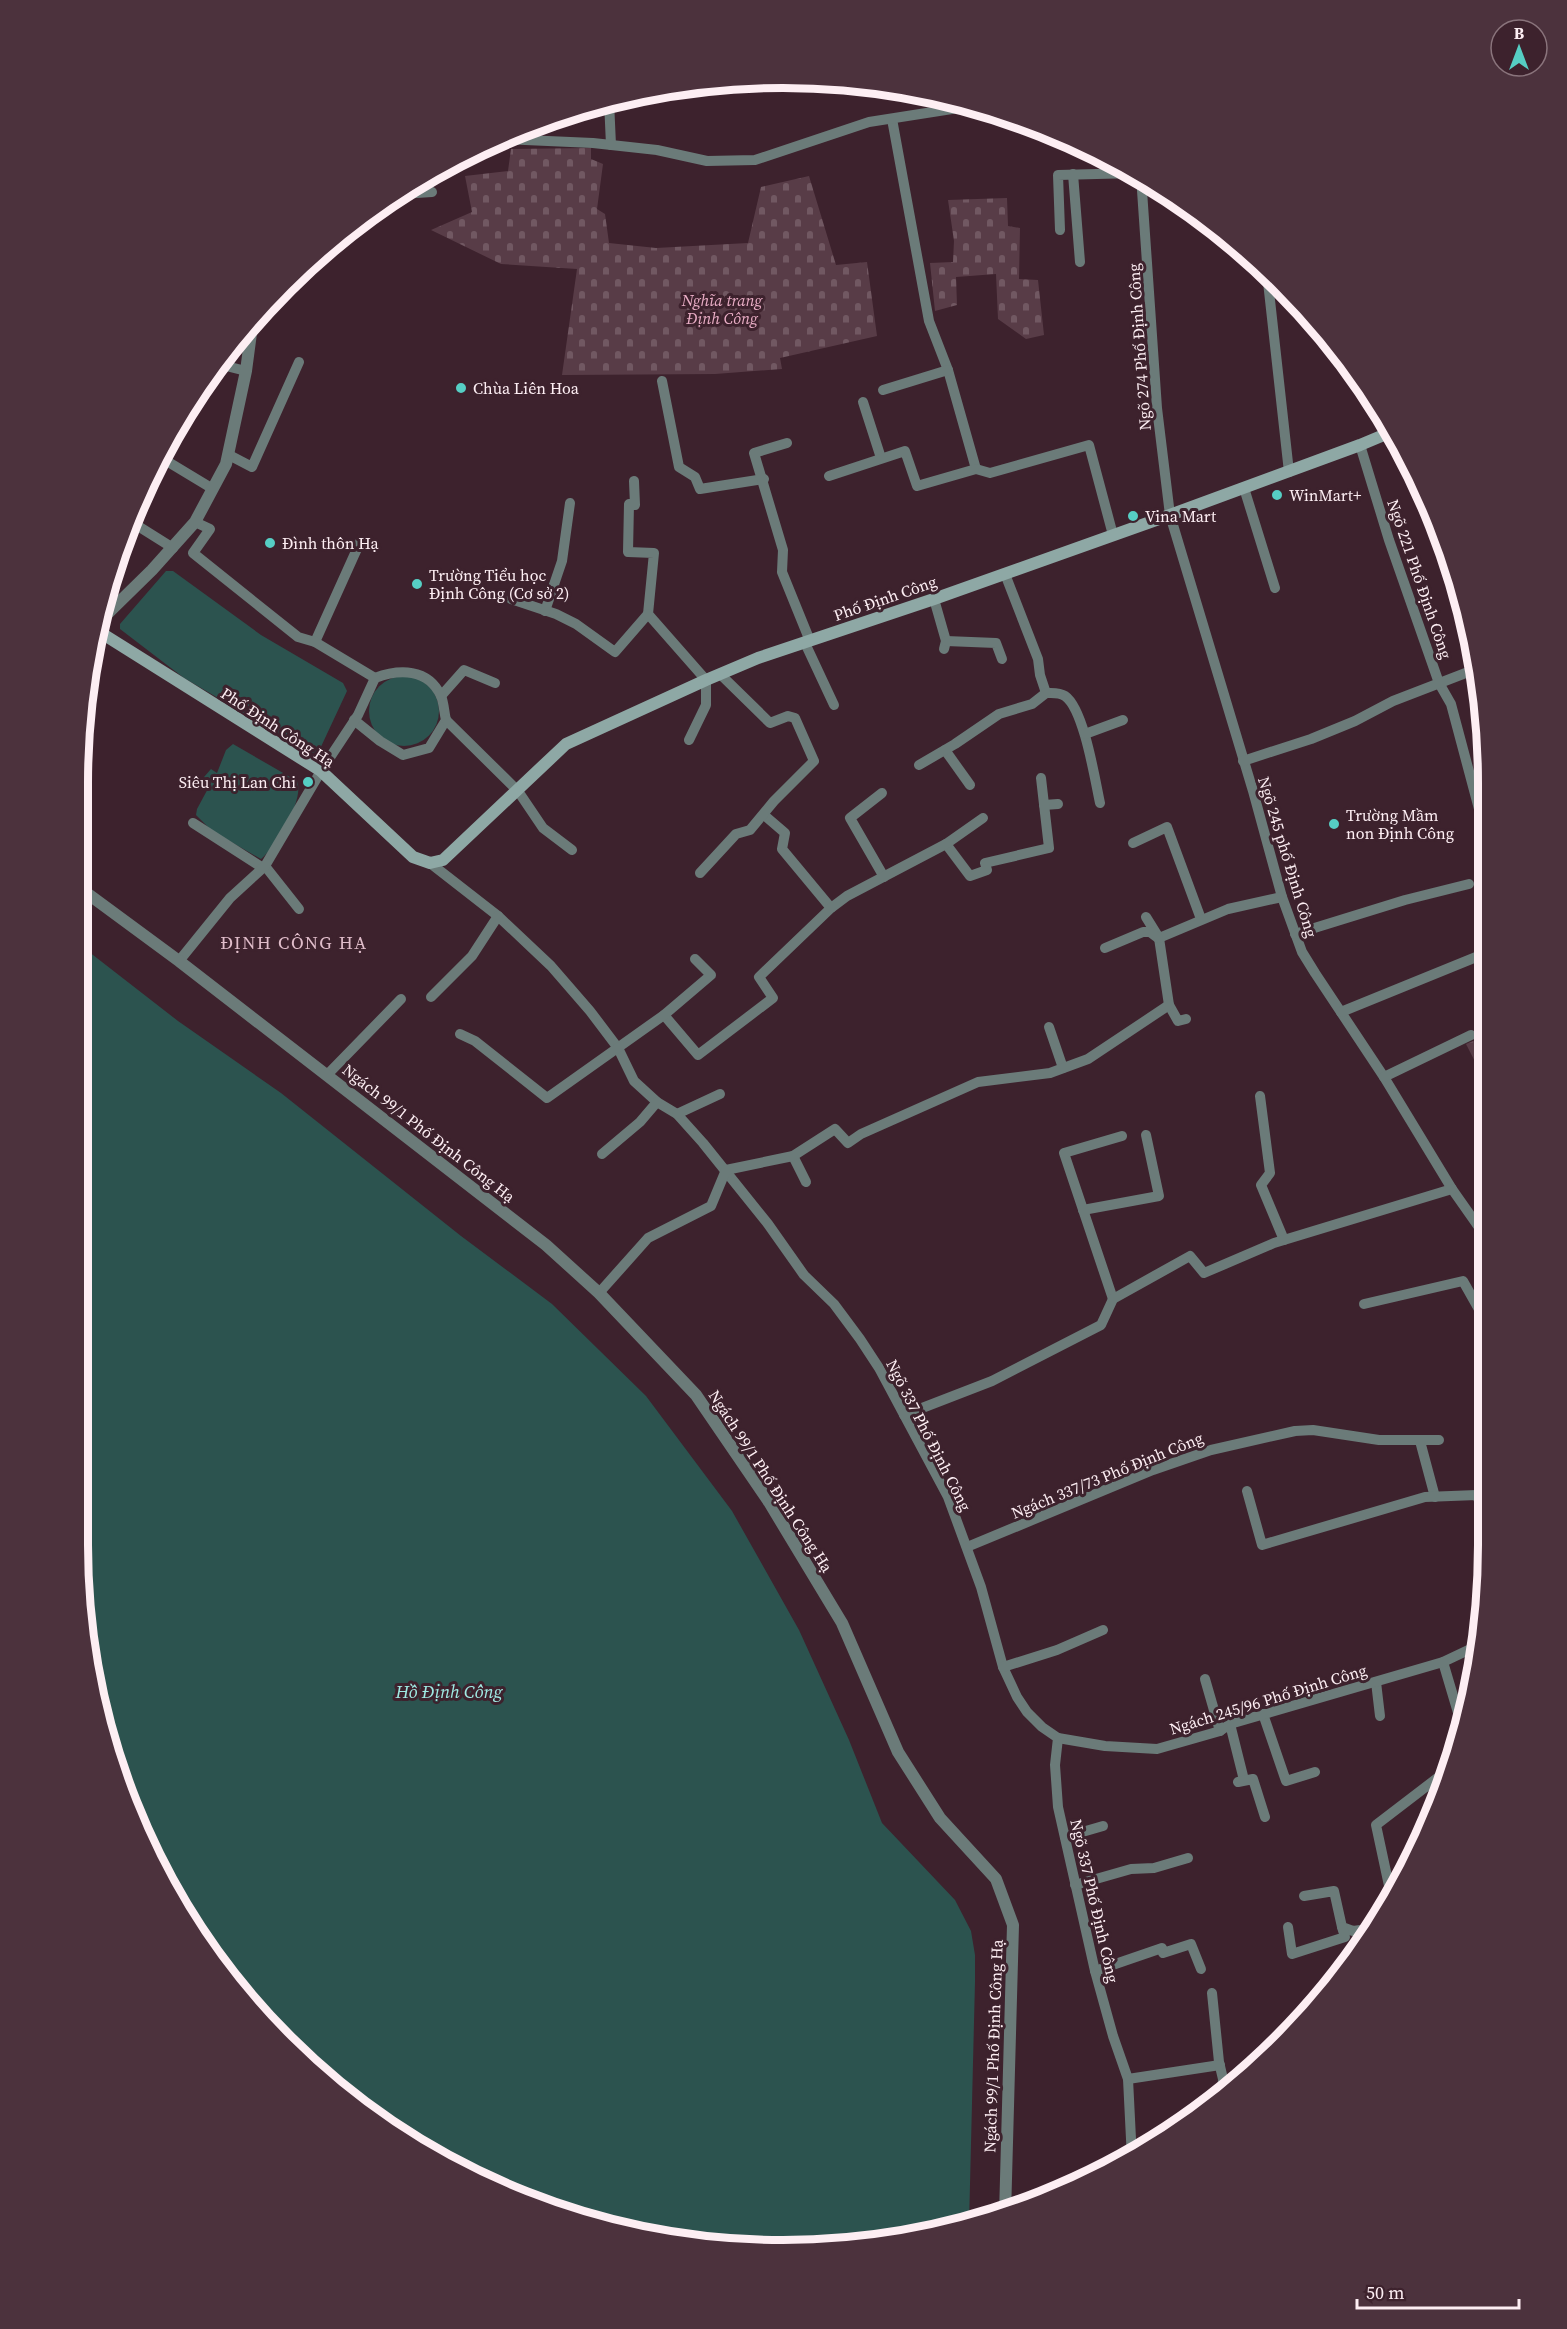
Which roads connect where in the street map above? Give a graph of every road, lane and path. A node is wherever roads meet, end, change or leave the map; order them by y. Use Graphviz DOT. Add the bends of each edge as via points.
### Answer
graph roads {
  1 [pos="951,109"];
  2 [pos="609,111"];
  3 [pos="892,119"];
  4 [pos="521,140"];
  5 [pos="611,145"];
  6 [pos="1114,173"];
  7 [pos="1073,174"];
  8 [pos="1143,189"];
  9 [pos="432,192"];
  10 [pos="417,193"];
  11 [pos="1060,230"];
  12 [pos="1080,262"];
  13 [pos="1268,286"];
  14 [pos="245,344"];
  15 [pos="299,362"];
  16 [pos="228,366"];
  17 [pos="246,370"];
  18 [pos="948,370"];
  19 [pos="662,381"];
  20 [pos="883,390"];
  21 [pos="863,402"];
  22 [pos="1384,435"];
  23 [pos="788,444"];
  24 [pos="1360,445"];
  25 [pos="229,455"];
  26 [pos="880,458"];
  27 [pos="168,462"];
  28 [pos="976,469"];
  29 [pos="1289,472"];
  30 [pos="829,476"];
  31 [pos="764,479"];
  32 [pos="634,481"];
  33 [pos="1244,488"];
  34 [pos="213,489"];
  35 [pos="570,503"];
  36 [pos="1170,515"];
  37 [pos="195,522"];
  38 [pos="138,526"];
  39 [pos="1113,535"];
  40 [pos="361,540"];
  41 [pos="173,548"];
  42 [pos="1005,574"];
  43 [pos="1275,588"];
  44 [pos="511,599"];
  45 [pos="934,599"];
  46 [pos="111,610"];
  47 [pos="545,610"];
  48 [pos="648,614"];
  49 [pos="105,636"];
  50 [pos="315,642"];
  51 [pos="807,642"];
  52 [pos="1002,659"];
  53 [pos="1469,672"];
  54 [pos="720,674"];
  55 [pos="375,678"];
  56 [pos="706,680"];
  57 [pos="495,683"];
  58 [pos="1439,683"];
  59 [pos="1046,693"];
  60 [pos="441,696"];
  61 [pos="834,705"];
  62 [pos="354,720"];
  63 [pos="446,720"];
  64 [pos="1123,720"];
  65 [pos="1085,734"];
  66 [pos="689,740"];
  67 [pos="945,750"];
  68 [pos="1243,761"];
  69 [pos="919,765"];
  70 [pos="321,771"];
  71 [pos="1041,778"];
  72 [pos="970,785"];
  73 [pos="518,791"];
  74 [pos="882,793"];
  75 [pos="1100,803"];
  76 [pos="1058,804"];
  77 [pos="1044,805"];
  78 [pos="1478,805"];
  79 [pos="764,815"];
  80 [pos="983,818"];
  81 [pos="193,823"];
  82 [pos="1133,843"];
  83 [pos="946,844"];
  84 [pos="572,850"];
  85 [pos="430,863"];
  86 [pos="264,867"];
  87 [pos="700,873"];
  88 [pos="884,877"];
  89 [pos="1469,884"];
  90 [pos="88,894"];
  91 [pos="1282,897"];
  92 [pos="831,908"];
  93 [pos="299,909"];
  94 [pos="498,916"];
  95 [pos="1146,917"];
  96 [pos="1201,919"];
  97 [pos="1295,934"];
  98 [pos="1159,938"];
  99 [pos="1105,948"];
  100 [pos="1478,956"];
  101 [pos="695,958"];
  102 [pos="179,961"];
  103 [pos="431,997"];
  104 [pos="401,999"];
  105 [pos="1169,1005"];
  106 [pos="1341,1012"];
  107 [pos="664,1015"];
  108 [pos="1186,1019"];
  109 [pos="1049,1027"];
  110 [pos="460,1034"];
  111 [pos="1471,1035"];
  112 [pos="618,1048"];
  113 [pos="1063,1068"];
  114 [pos="327,1075"];
  115 [pos="1384,1077"];
  116 [pos="720,1094"];
  117 [pos="1260,1096"];
  118 [pos="657,1102"];
  119 [pos="677,1114"];
  120 [pos="1146,1135"];
  121 [pos="1122,1136"];
  122 [pos="602,1154"];
  123 [pos="793,1156"];
  124 [pos="726,1170"];
  125 [pos="806,1182"];
  126 [pos="1452,1189"];
  127 [pos="1083,1210"];
  128 [pos="1478,1226"];
  129 [pos="1284,1240"];
  130 [pos="599,1293"];
  131 [pos="1113,1299"];
  132 [pos="1364,1304"];
  133 [pos="1478,1308"];
  134 [pos="904,1415"];
  135 [pos="1439,1440"];
  136 [pos="1420,1441"];
  137 [pos="1247,1491"];
  138 [pos="1435,1497"];
  139 [pos="1478,1498"];
  140 [pos="966,1547"];
  141 [pos="1102,1630"];
  142 [pos="1471,1649"];
  143 [pos="1443,1662"];
  144 [pos="1003,1667"];
  145 [pos="1205,1679"];
  146 [pos="1376,1682"];
  147 [pos="1458,1712"];
  148 [pos="1263,1714"];
  149 [pos="1380,1716"];
  150 [pos="1230,1724"];
  151 [pos="1220,1731"];
  152 [pos="1058,1738"];
  153 [pos="1315,1772"];
  154 [pos="1439,1778"];
  155 [pos="1436,1780"];
  156 [pos="1436,1784"];
  157 [pos="1265,1816"];
  158 [pos="1103,1826"];
  159 [pos="1065,1837"];
  160 [pos="1188,1858"];
  161 [pos="1075,1885"];
  162 [pos="1389,1886"];
  163 [pos="1304,1896"];
  164 [pos="1288,1927"];
  165 [pos="1342,1927"];
  166 [pos="1362,1930"];
  167 [pos="1201,1969"];
  168 [pos="1095,1971"];
  169 [pos="1212,1993"];
  170 [pos="1220,2065"];
  171 [pos="1128,2079"];
  172 [pos="1223,2084"];
  173 [pos="1131,2147"];
  174 [pos="1005,2205"];
  1 -- 3 [label="lane"];
  2 -- 5 [label="lane"];
  3 -- 5 [label="lane" via="869,122 755,160 706,161"];
  3 -- 18 [label="lane" via="929,321"];
  4 -- 5 [label="lane"];
  6 -- 7 [label="lane"];
  7 -- 11 [label="lane" via="1058,175"];
  7 -- 12 [label="lane"];
  8 -- 36 [label="lane, Ngõ 274 Phố Định Công" via="1157,408"];
  9 -- 10 [label="lane"];
  13 -- 29 [label="lane"];
  14 -- 17 [label="street"];
  15 -- 25 [label="lane" via="252,467"];
  16 -- 17 [label="lane"];
  17 -- 25 [label="street"];
  18 -- 20 [label="lane"];
  18 -- 28 [label="lane"];
  19 -- 31 [label="lane" via="679,467 695,477 700,489"];
  21 -- 26 [label="lane"];
  22 -- 24 [label="street, Phố Định Công"];
  23 -- 31 [label="lane" via="754,453"];
  24 -- 29 [label="street, Phố Định Công"];
  24 -- 58 [label="lane, Ngõ 221 Phố Định Công"];
  25 -- 34 [label="street"];
  26 -- 28 [label="lane" via="905,451 917,486"];
  26 -- 30 [label="lane"];
  27 -- 34 [label="lane"];
  28 -- 39 [label="lane" via="990,473 1089,445"];
  29 -- 33 [label="street, Phố Định Công"];
  31 -- 51 [label="lane" via="783,550 782,572"];
  32 -- 48 [label="lane" via="635,505 629,504 628,552 654,553"];
  33 -- 36 [label="street, Phố Định Công"];
  33 -- 43 [label="lane"];
  34 -- 37 [label="street"];
  35 -- 47 [label="lane" via="562,561"];
  36 -- 39 [label="street, Phố Định Công"];
  36 -- 68 [label="lane, Ngõ 245 phố Định Công"];
  37 -- 41 [label="street"];
  37 -- 50 [label="lane" via="210,529 193,553 298,637"];
  38 -- 41 [label="lane"];
  39 -- 42 [label="street, Phố Định Công"];
  40 -- 50 [label="lane"];
  41 -- 46 [label="street"];
  42 -- 45 [label="street, Phố Định Công"];
  42 -- 59 [label="lane" via="1038,659"];
  44 -- 47 [label="lane"];
  45 -- 51 [label="street, Phố Định Công"];
  45 -- 52 [label="lane" via="945,645 996,643"];
  47 -- 48 [label="lane" via="576,624 615,652"];
  48 -- 56 [label="lane"];
  49 -- 70 [label="street, Phố Định Công Hạ"];
  50 -- 55 [label="lane"];
  51 -- 54 [label="street, Phố Định Công"];
  51 -- 61 [label="lane"];
  53 -- 58 [label="lane"];
  54 -- 56 [label="street, Phố Định Công"];
  54 -- 79 [label="lane" via="770,723 788,716 795,718 814,761"];
  55 -- 60 [label="lane" via="408,672 430,680"];
  55 -- 62 [label="lane"];
  56 -- 66 [label="lane" via="706,705"];
  56 -- 73 [label="street, Phố Định Công" via="566,744"];
  57 -- 60 [label="lane" via="464,670"];
  58 -- 68 [label="lane" via="1311,739"];
  58 -- 78 [label="lane, Ngõ 221 Phố Định Công" via="1451,704"];
  59 -- 65 [label="lane" via="1066,696"];
  59 -- 67 [label="lane" via="1032,704 999,714"];
  60 -- 63 [label="lane"];
  62 -- 63 [label="lane" via="403,755 429,748"];
  62 -- 70 [label="lane"];
  63 -- 73 [label="lane"];
  64 -- 65 [label="lane"];
  65 -- 75 [label="lane"];
  67 -- 69 [label="lane"];
  67 -- 72 [label="lane"];
  68 -- 91 [label="lane, Ngõ 245 phố Định Công"];
  70 -- 85 [label="street, Phố Định Công Hạ" via="413,856"];
  70 -- 86 [label="lane"];
  71 -- 77 [label="lane"];
  73 -- 84 [label="lane" via="543,828"];
  73 -- 85 [label="street, Phố Định Công" via="443,860"];
  74 -- 88 [label="lane" via="850,818"];
  76 -- 77 [label="lane"];
  77 -- 83 [label="lane" via="1049,848 985,863 987,870 970,876"];
  79 -- 87 [label="lane" via="750,830 736,834"];
  79 -- 92 [label="lane" via="785,833 782,849"];
  80 -- 83 [label="lane"];
  81 -- 86 [label="lane"];
  82 -- 96 [label="lane" via="1167,826"];
  83 -- 88 [label="lane"];
  85 -- 94 [label="lane, Ngõ 337 Phố Định Công"];
  86 -- 93 [label="lane"];
  86 -- 102 [label="lane" via="230,898"];
  88 -- 92 [label="lane"];
  89 -- 97 [label="lane"];
  90 -- 102 [label="street, Ngách 99/1 Phố Định Công Hạ"];
  91 -- 96 [label="lane"];
  91 -- 97 [label="lane, Ngõ 245 phố Định Công"];
  92 -- 107 [label="lane" via="759,977 773,998 698,1055"];
  94 -- 103 [label="lane" via="472,956"];
  94 -- 112 [label="lane, Ngõ 337 Phố Định Công" via="551,966"];
  95 -- 98 [label="lane"];
  96 -- 98 [label="lane"];
  97 -- 106 [label="lane, Ngõ 245 phố Định Công" via="1302,952"];
  98 -- 99 [label="lane" via="1143,932"];
  98 -- 105 [label="lane"];
  100 -- 106 [label="lane"];
  101 -- 107 [label="lane" via="711,975"];
  102 -- 114 [label="street, Ngách 99/1 Phố Định Công Hạ"];
  104 -- 114 [label="lane"];
  105 -- 108 [label="lane" via="1178,1021"];
  105 -- 113 [label="lane" via="1088,1059"];
  106 -- 115 [label="lane, Ngõ 245 phố Định Công"];
  107 -- 112 [label="lane"];
  109 -- 113 [label="lane"];
  110 -- 112 [label="lane" via="475,1041 547,1098"];
  111 -- 115 [label="lane"];
  112 -- 118 [label="lane, Ngõ 337 Phố Định Công" via="634,1081"];
  113 -- 123 [label="lane" via="978,1082 848,1143 835,1129"];
  114 -- 130 [label="street, Ngách 99/1 Phố Định Công Hạ" via="546,1245"];
  115 -- 126 [label="lane, Ngõ 245 phố Định Công"];
  116 -- 119 [label="lane"];
  117 -- 129 [label="lane" via="1270,1173 1261,1185"];
  118 -- 119 [label="lane, Ngõ 337 Phố Định Công"];
  118 -- 122 [label="lane"];
  119 -- 124 [label="lane, Ngõ 337 Phố Định Công"];
  120 -- 127 [label="lane" via="1159,1196"];
  121 -- 127 [label="lane" via="1064,1153"];
  123 -- 124 [label="lane"];
  123 -- 125 [label="lane"];
  124 -- 130 [label="lane" via="711,1206 648,1238"];
  124 -- 134 [label="lane, Ngõ 337 Phố Định Công" via="804,1275 834,1304 860,1339"];
  126 -- 128 [label="lane, Ngõ 245 phố Định Công"];
  126 -- 129 [label="lane"];
  127 -- 131 [label="lane"];
  129 -- 131 [label="lane" via="1204,1273 1190,1256"];
  130 -- 174 [label="street, Ngách 99/1 Phố Định Công Hạ" via="696,1395 769,1503 842,1623 898,1752 940,1818 996,1880 1013,1924"];
  131 -- 134 [label="lane" via="1101,1325 992,1381"];
  132 -- 133 [label="lane" via="1463,1281"];
  134 -- 140 [label="lane, Ngõ 337 Phố Định Công" via="948,1497"];
  135 -- 136 [label="lane, Ngách 337/73 Phố Định Công"];
  136 -- 138 [label="lane"];
  136 -- 140 [label="lane, Ngách 337/73 Phố Định Công" via="1379,1440 1313,1430 1211,1450"];
  137 -- 138 [label="lane" via="1262,1545"];
  138 -- 139 [label="lane"];
  140 -- 144 [label="lane, Ngõ 337 Phố Định Công"];
  141 -- 144 [label="lane"];
  142 -- 143 [label="lane, Ngách 245/96 Phố Định Công"];
  143 -- 146 [label="lane, Ngách 245/96 Phố Định Công"];
  143 -- 147 [label="lane"];
  144 -- 152 [label="lane, Ngõ 337 Phố Định Công" via="1027,1712"];
  145 -- 151 [label="lane"];
  146 -- 148 [label="lane, Ngách 245/96 Phố Định Công"];
  146 -- 149 [label="lane"];
  148 -- 150 [label="lane, Ngách 245/96 Phố Định Công"];
  148 -- 153 [label="lane" via="1286,1781"];
  150 -- 151 [label="lane, Ngách 245/96 Phố Định Công"];
  150 -- 157 [label="lane" via="1241,1781 1253,1779"];
  151 -- 152 [label="lane, Ngách 245/96 Phố Định Công" via="1157,1749"];
  152 -- 159 [label="lane, Ngõ 337 Phố Định Công" via="1055,1789"];
  154 -- 155 [label="lane"];
  155 -- 156 [label="lane"];
  155 -- 162 [label="lane" via="1376,1825"];
  158 -- 159 [label="lane"];
  159 -- 161 [label="lane, Ngõ 337 Phố Định Công"];
  160 -- 161 [label="lane"];
  161 -- 168 [label="lane, Ngõ 337 Phố Định Công"];
  163 -- 165 [label="lane" via="1334,1891"];
  164 -- 165 [label="lane" via="1292,1954 1345,1937"];
  165 -- 166 [label="lane"];
  167 -- 168 [label="lane" via="1191,1944 1163,1953 1162,1948"];
  168 -- 171 [label="lane, Ngõ 337 Phố Định Công"];
  169 -- 170 [label="lane"];
  170 -- 171 [label="lane"];
  170 -- 172 [label="lane"];
  171 -- 173 [label="lane, Ngõ 337 Phố Định Công"];
}
